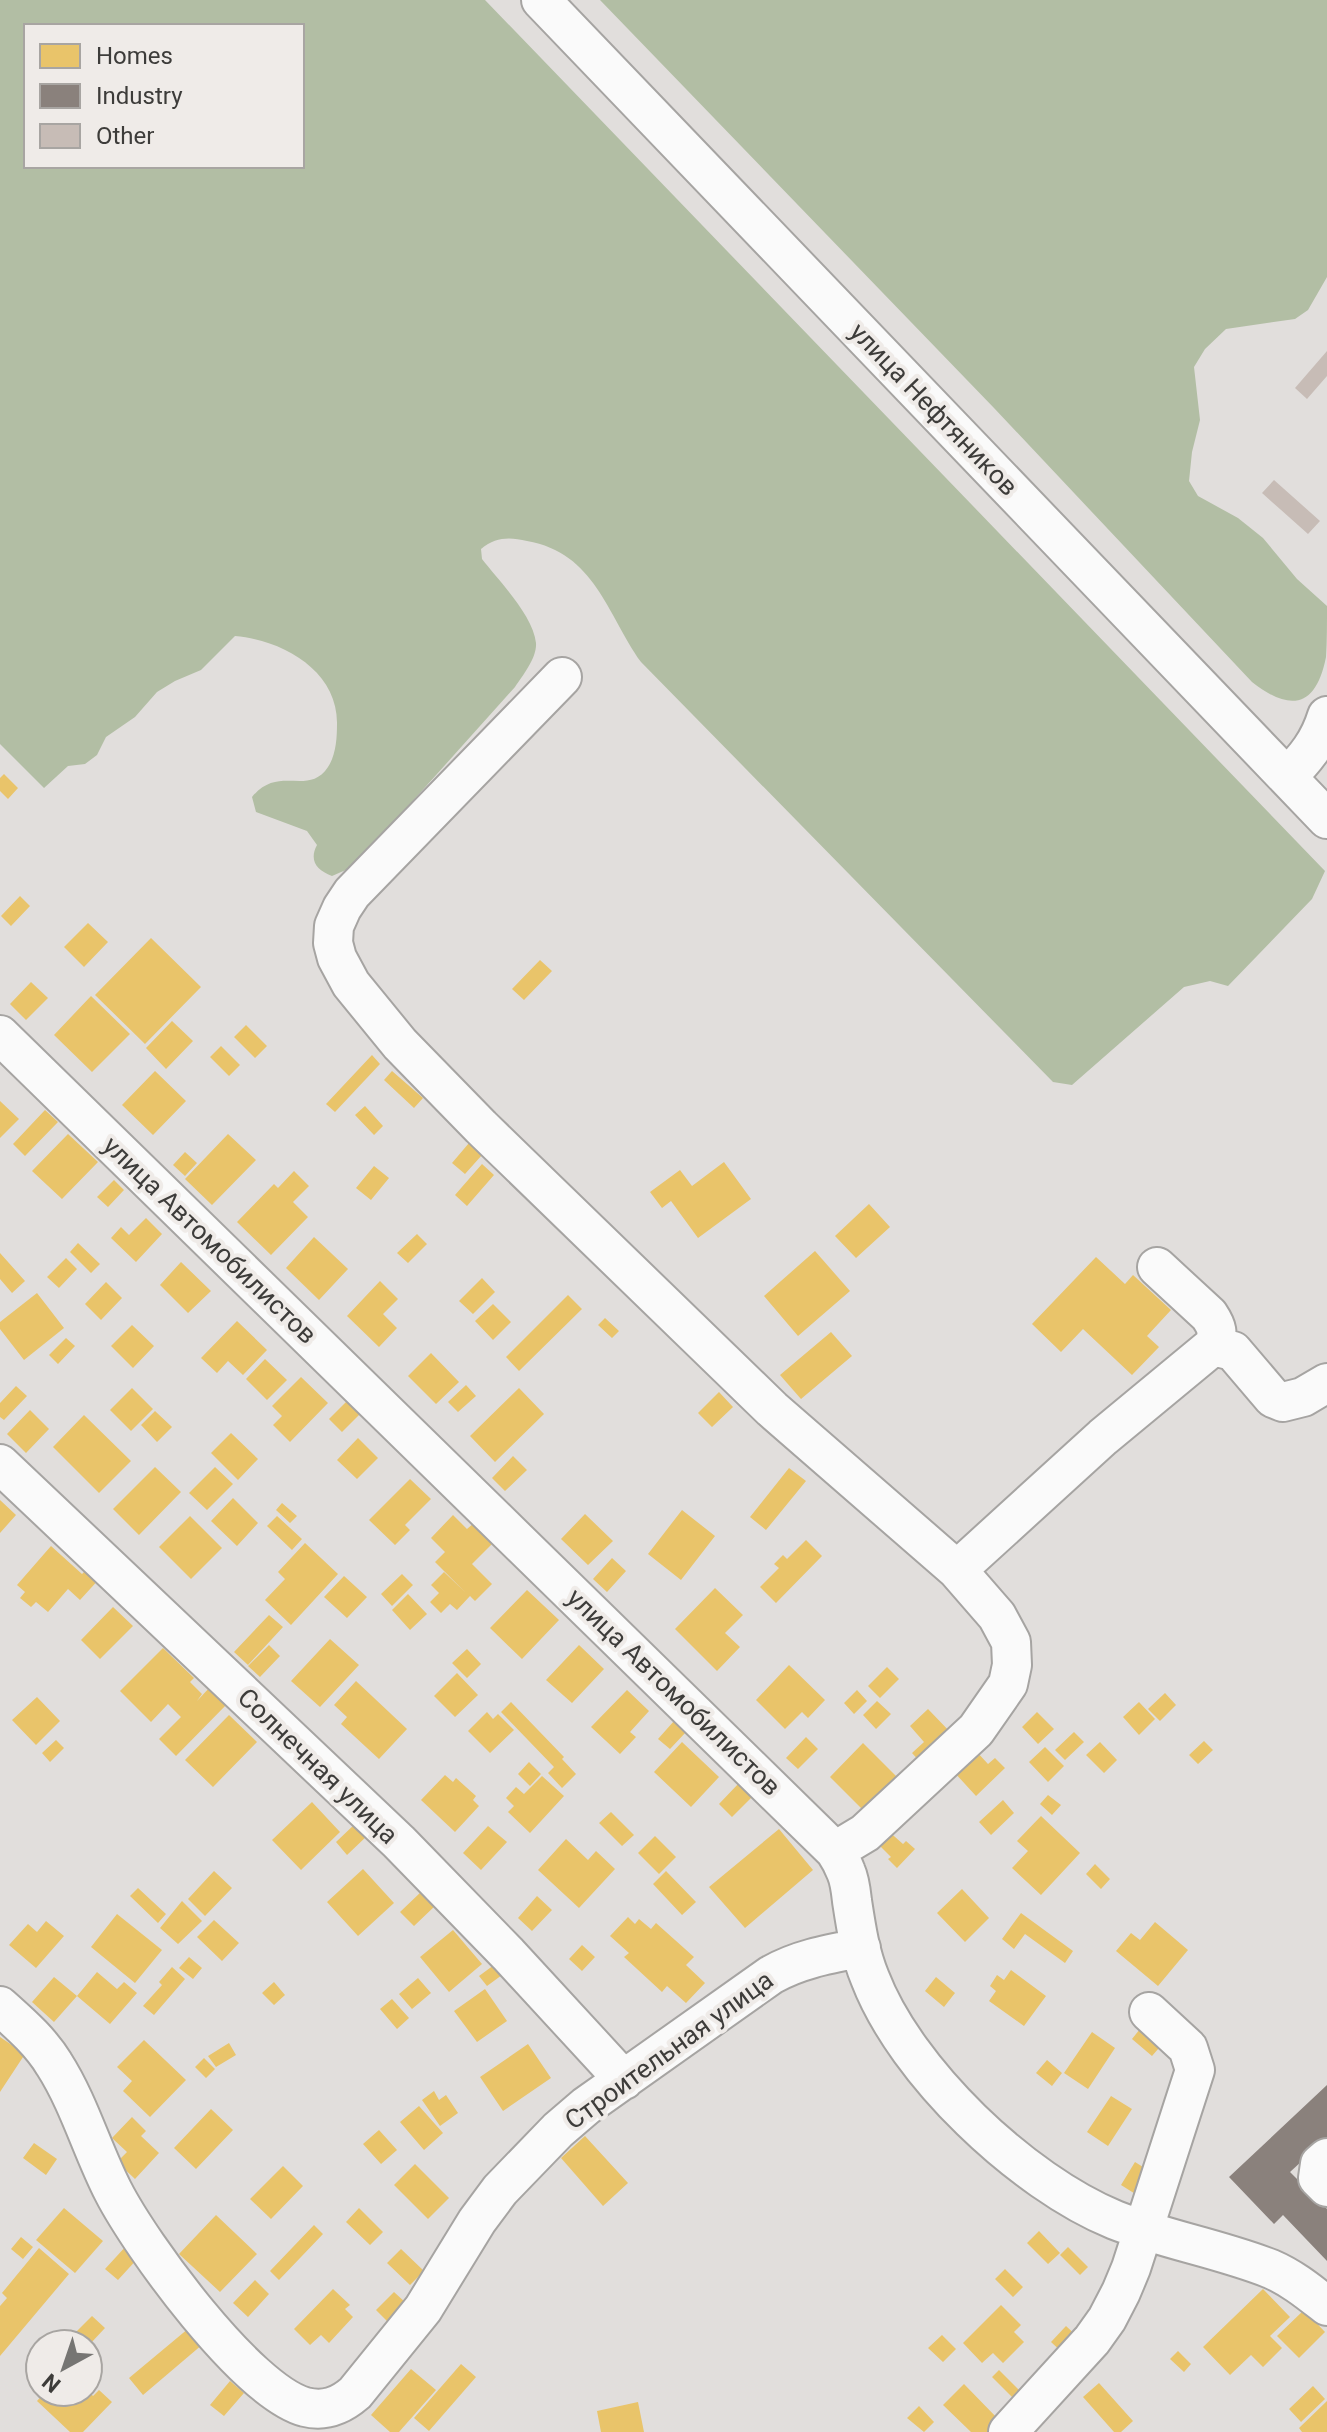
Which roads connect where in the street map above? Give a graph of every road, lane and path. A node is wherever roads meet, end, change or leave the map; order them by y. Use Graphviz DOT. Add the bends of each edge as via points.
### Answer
graph roads {
  1 [pos="541,0"];
  2 [pos="562,677"];
  3 [pos="1327,716"];
  4 [pos="1287,777"];
  5 [pos="1327,819"];
  6 [pos="0,1035"];
  7 [pos="1157,1267"];
  8 [pos="1213,1346"];
  9 [pos="1327,1383"];
  10 [pos="0,1464"];
  11 [pos="957,1570"];
  12 [pos="835,1851"];
  13 [pos="861,1948"];
  14 [pos="0,2006"];
  15 [pos="1149,2012"];
  16 [pos="624,2080"];
  17 [pos="1327,2158"];
  18 [pos="1327,2187"];
  19 [pos="1143,2230"];
  20 [pos="1327,2306"];
  21 [pos="1008,2432"];
  1 -- 4 [label="street, улица Нефтяников"];
  2 -- 11 [label="street" via="352,893 334,926 337,958 351,984 400,1044 481,1127 772,1409"];
  3 -- 4 [label="street" via="1312,750"];
  4 -- 5 [label="street, улица Нефтяников"];
  6 -- 12 [label="street, улица Автомобилистов"];
  7 -- 8 [label="street" via="1216,1324"];
  8 -- 9 [label="street" via="1233,1351 1273,1398 1283,1402"];
  8 -- 11 [label="street"];
  10 -- 16 [label="street, Солнечная улица" via="399,1842"];
  11 -- 12 [label="street" via="997,1616 1011,1642 1008,1684 976,1730 865,1833"];
  12 -- 13 [label="street, улица Автомобилистов" via="847,1874"];
  13 -- 16 [label="street, Строительная улица" via="790,1964"];
  13 -- 19 [label="street, улица Автомобилистов" via="869,1978 895,2024 952,2101 1043,2180"];
  14 -- 16 [label="street, Строительная улица" via="53,2062 114,2193 164,2269 262,2383 289,2401 321,2409 355,2393 394,2348 500,2190 558,2130"];
  15 -- 19 [label="street" via="1188,2048 1195,2070"];
  17 -- 18 [label="street" via="1318,2178"];
  19 -- 20 [label="street, улица Автомобилистов" via="1271,2269"];
  19 -- 21 [label="street" via="1107,2319"];
}
